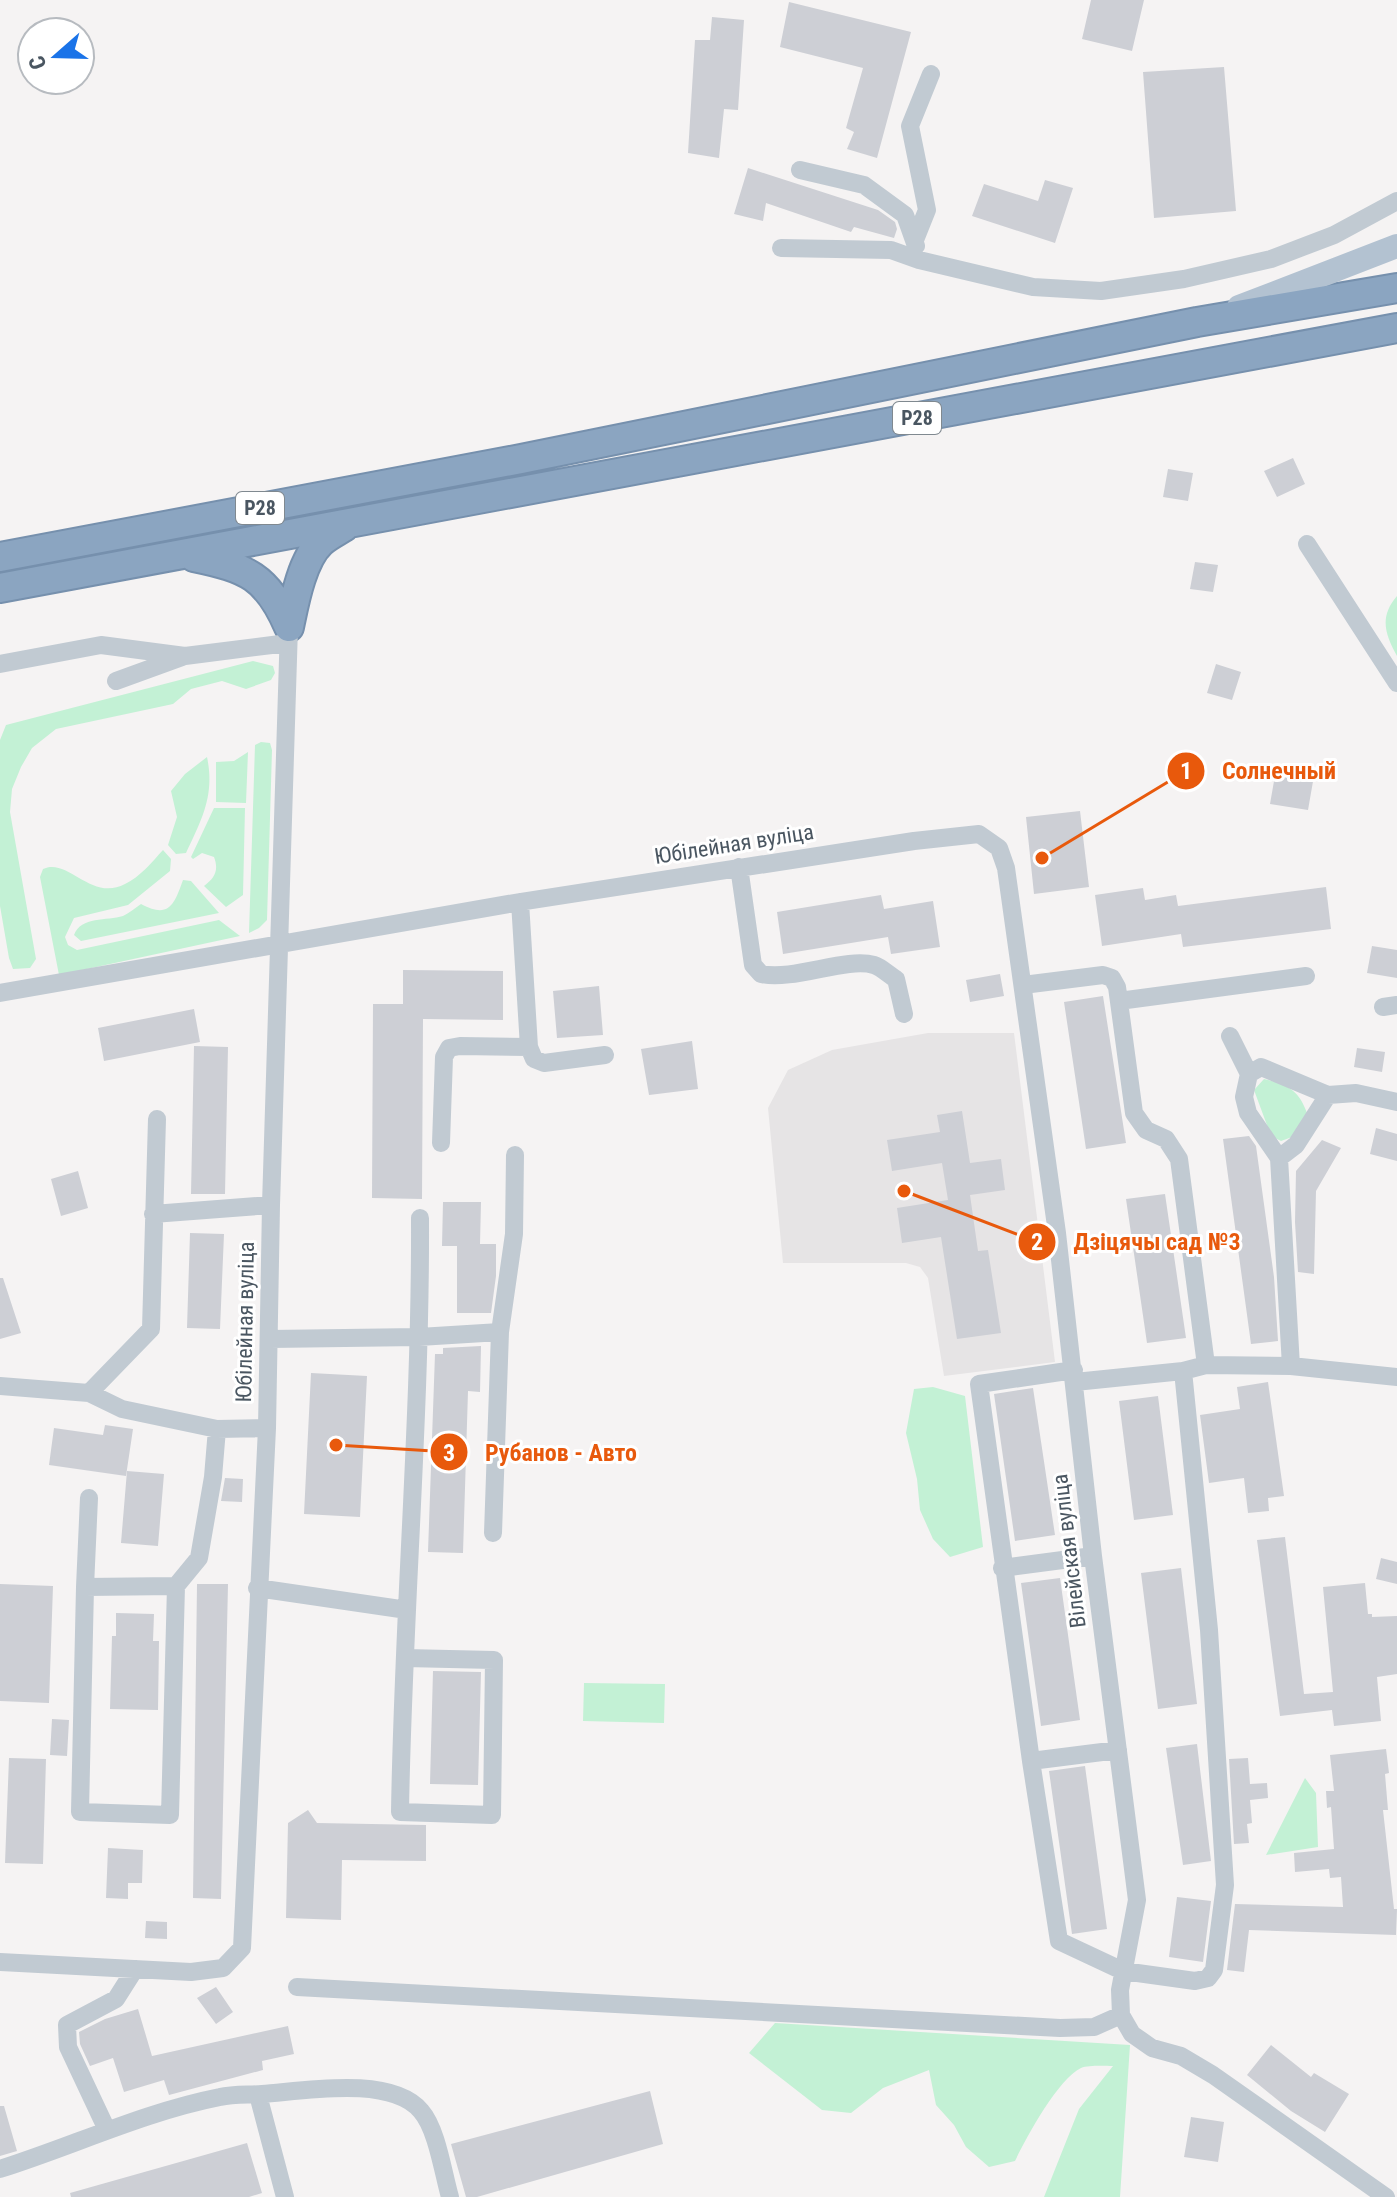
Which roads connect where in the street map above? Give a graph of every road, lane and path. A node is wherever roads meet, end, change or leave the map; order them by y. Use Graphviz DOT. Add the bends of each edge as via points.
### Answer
graph roads {
  1 [pos="931,74"];
  2 [pos="800,170"];
  3 [pos="1397,201"];
  4 [pos="915,240"];
  5 [pos="1397,246"];
  6 [pos="781,248"];
  7 [pos="919,260"];
  8 [pos="1397,288"];
  9 [pos="1197,322"];
  10 [pos="1397,328"];
  11 [pos="351,522"];
  12 [pos="1307,544"];
  13 [pos="181,554"];
  14 [pos="0,557"];
  15 [pos="0,588"];
  16 [pos="289,635"];
  17 [pos="185,656"];
  18 [pos="0,664"];
  19 [pos="116,681"];
  20 [pos="1397,683"];
  21 [pos="914,841"];
  22 [pos="739,867"];
  23 [pos="520,902"];
  24 [pos="279,945"];
  25 [pos="1306,976"];
  26 [pos="1023,985"];
  27 [pos="0,993"];
  28 [pos="1119,1001"];
  29 [pos="904,1014"];
  30 [pos="1230,1036"];
  31 [pos="529,1047"];
  32 [pos="605,1055"];
  33 [pos="1249,1074"];
  34 [pos="1328,1095"];
  35 [pos="1397,1102"];
  36 [pos="157,1119"];
  37 [pos="441,1143"];
  38 [pos="515,1155"];
  39 [pos="1279,1158"];
  40 [pos="271,1205"];
  41 [pos="153,1214"];
  42 [pos="420,1218"];
  43 [pos="500,1332"];
  44 [pos="419,1337"];
  45 [pos="270,1339"];
  46 [pos="1206,1365"];
  47 [pos="1291,1366"];
  48 [pos="1183,1371"];
  49 [pos="1074,1376"];
  50 [pos="1397,1377"];
  51 [pos="0,1386"];
  52 [pos="89,1393"];
  53 [pos="267,1428"];
  54 [pos="217,1429"];
  55 [pos="89,1498"];
  56 [pos="493,1533"];
  57 [pos="1093,1556"];
  58 [pos="1002,1568"];
  59 [pos="176,1586"];
  60 [pos="85,1587"];
  61 [pos="257,1588"];
  62 [pos="407,1610"];
  63 [pos="405,1658"];
  64 [pos="1118,1750"];
  65 [pos="1031,1761"];
  66 [pos="0,1962"];
  67 [pos="135,1969"];
  68 [pos="1123,1971"];
  69 [pos="297,1987"];
  70 [pos="1121,2015"];
  71 [pos="258,2095"];
  72 [pos="107,2130"];
  73 [pos="0,2169"];
  74 [pos="285,2197"];
  75 [pos="450,2197"];
  76 [pos="1386,2197"];
  1 -- 4 [label="street" via="910,126 927,210"];
  2 -- 4 [label="street" via="864,185 905,215"];
  3 -- 7 [label="street" via="1334,235 1271,259 1101,291 1033,287"];
  4 -- 7 [label="street"];
  5 -- 9 [label="main road"];
  6 -- 7 [label="street" via="891,250"];
  8 -- 9 [label="highway, Р28"];
  9 -- 14 [label="highway, Р28" via="506,462"];
  10 -- 11 [label="highway, Р28"];
  11 -- 13 [label="highway, Р28"];
  11 -- 16 [label="highway" via="312,553 295,598"];
  12 -- 20 [label="street"];
  13 -- 15 [label="highway, Р28"];
  13 -- 16 [label="highway" via="242,569 263,584 276,599"];
  16 -- 17 [label="street"];
  16 -- 24 [label="street"];
  17 -- 18 [label="street" via="101,645"];
  17 -- 19 [label="street"];
  21 -- 22 [label="street, Юбілейная вуліца"];
  21 -- 26 [label="street, Вілейская вуліца" via="979,834 999,848"];
  22 -- 23 [label="street, Юбілейная вуліца"];
  22 -- 29 [label="street" via="753,965 761,974 774,977 874,965 896,979"];
  23 -- 24 [label="street, Юбілейная вуліца"];
  23 -- 31 [label="street"];
  24 -- 27 [label="street, Юбілейная вуліца"];
  24 -- 40 [label="street, Юбілейная вуліца"];
  25 -- 28 [label="street"];
  26 -- 28 [label="street" via="1103,975 1112,978"];
  26 -- 49 [label="street, Вілейская вуліца"];
  28 -- 46 [label="street" via="1134,1113 1146,1130 1166,1139 1179,1159"];
  30 -- 33 [label="street"];
  31 -- 32 [label="street" via="534,1059 544,1063"];
  31 -- 37 [label="street" via="449,1048 444,1057"];
  33 -- 34 [label="street" via="1261,1067"];
  33 -- 39 [label="street" via="1244,1097 1248,1113"];
  34 -- 35 [label="street" via="1356,1093"];
  34 -- 39 [label="street" via="1296,1145"];
  36 -- 41 [label="street"];
  38 -- 43 [label="street" via="514,1234"];
  39 -- 47 [label="street"];
  40 -- 41 [label="street"];
  40 -- 45 [label="street, Юбілейная вуліца"];
  41 -- 52 [label="street" via="151,1329"];
  42 -- 44 [label="street"];
  43 -- 44 [label="street"];
  43 -- 56 [label="street"];
  44 -- 45 [label="street"];
  44 -- 62 [label="street"];
  45 -- 53 [label="street, Юбілейная вуліца"];
  46 -- 47 [label="street"];
  46 -- 48 [label="street"];
  47 -- 50 [label="street"];
  48 -- 49 [label="street"];
  48 -- 68 [label="street" via="1210,1645 1225,1885 1214,1970 1208,1978 1195,1981"];
  49 -- 57 [label="street, Вілейская вуліца"];
  49 -- 58 [label="street" via="979,1384"];
  51 -- 52 [label="street, Юбілейная вуліца"];
  52 -- 54 [label="street, Юбілейная вуліца" via="122,1409"];
  53 -- 54 [label="street, Юбілейная вуліца"];
  53 -- 61 [label="street"];
  54 -- 59 [label="street" via="199,1558"];
  55 -- 60 [label="street"];
  57 -- 58 [label="street"];
  57 -- 64 [label="street, Вілейская вуліца"];
  58 -- 65 [label="street"];
  59 -- 60 [label="street"];
  59 -- 60 [label="street" via="170,1815 80,1812"];
  61 -- 62 [label="street"];
  61 -- 67 [label="street" via="242,1948 223,1968"];
  62 -- 63 [label="street"];
  63 -- 63 [label="street" via="494,1660 492,1815 400,1812"];
  64 -- 65 [label="street"];
  64 -- 68 [label="street, Вілейская вуліца" via="1137,1900"];
  65 -- 68 [label="street" via="1059,1941"];
  66 -- 67 [label="street"];
  67 -- 72 [label="street" via="116,1999 67,2025 68,2047"];
  68 -- 70 [label="street, Вілейская вуліца"];
  69 -- 70 [label="street" via="1060,2028 1094,2027"];
  70 -- 76 [label="street" via="1132,2034 1152,2048 1181,2056 1213,2075"];
  71 -- 72 [label="street" via="221,2096"];
  71 -- 74 [label="street"];
  71 -- 75 [label="street" via="347,2088 410,2101 429,2124"];
  72 -- 73 [label="street"];
}
